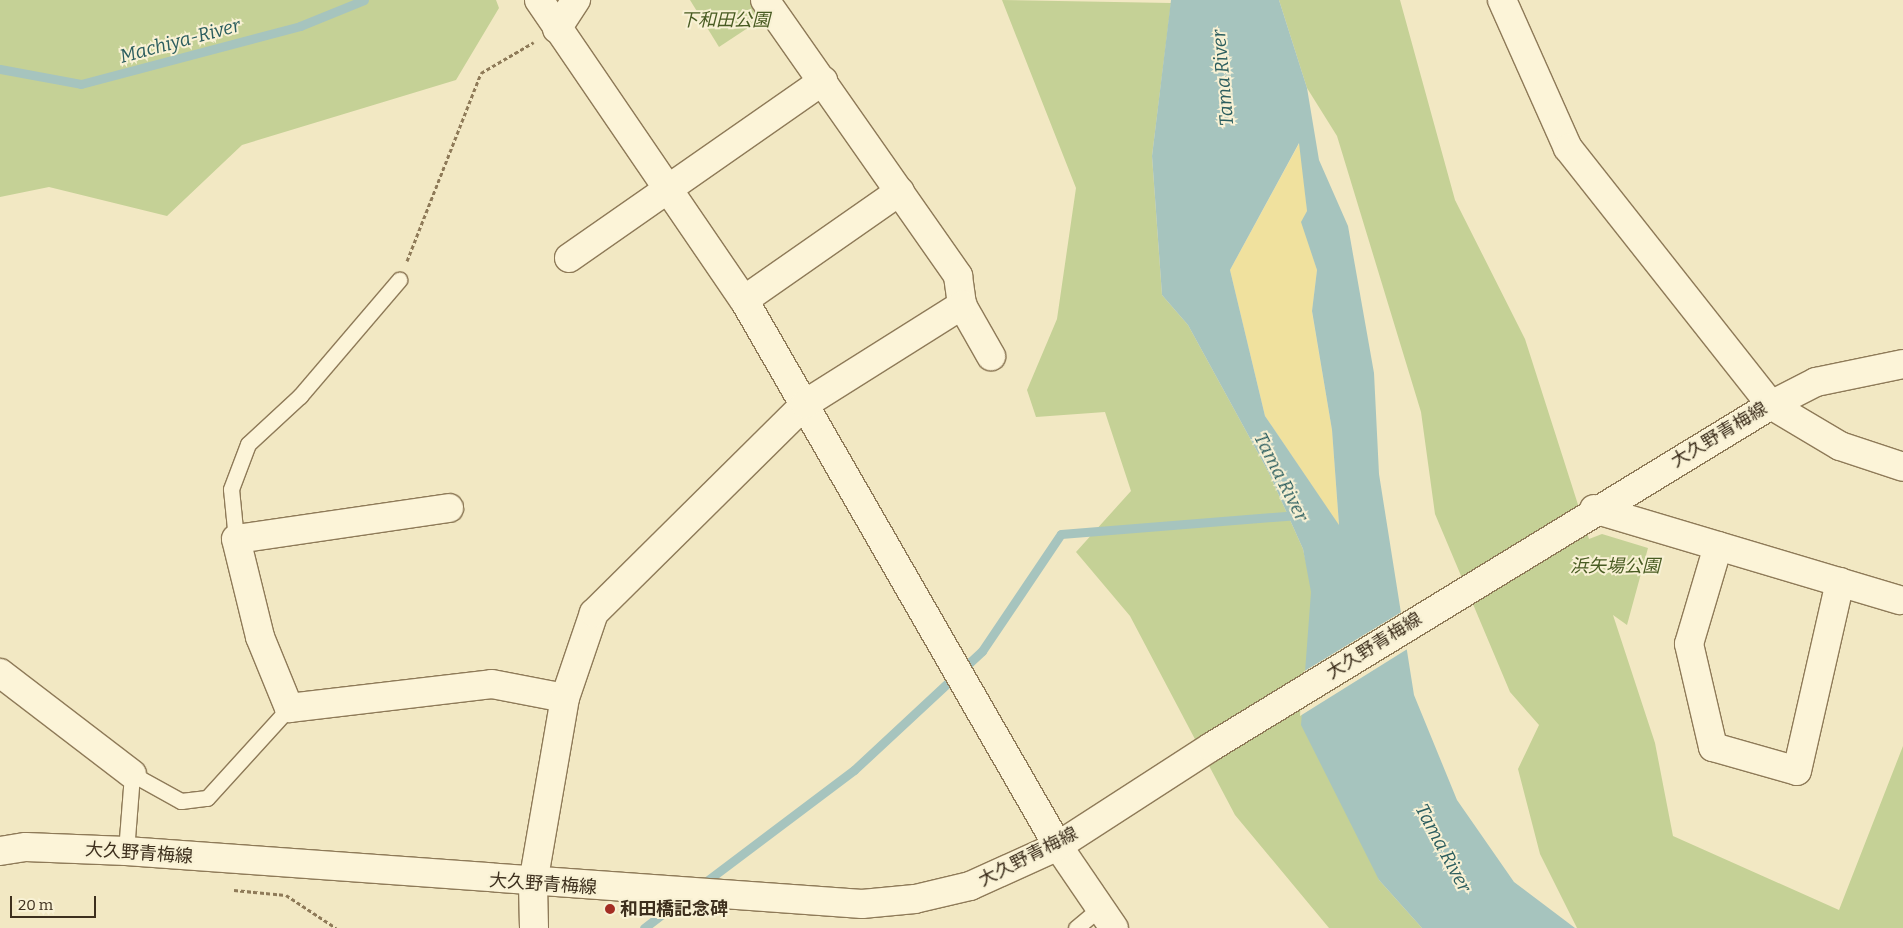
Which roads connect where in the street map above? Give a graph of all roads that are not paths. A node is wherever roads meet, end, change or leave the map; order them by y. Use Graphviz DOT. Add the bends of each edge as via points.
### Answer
graph roads {
  1 [pos="539,0"];
  2 [pos="576,0"];
  3 [pos="765,0"];
  4 [pos="1502,0"];
  5 [pos="557,29"];
  6 [pos="822,81"];
  7 [pos="668,191"];
  8 [pos="900,191"];
  9 [pos="569,258"];
  10 [pos="399,280"];
  11 [pos="744,300"];
  12 [pos="962,305"];
  13 [pos="991,356"];
  14 [pos="1903,364"];
  15 [pos="805,404"];
  16 [pos="1771,405"];
  17 [pos="1903,467"];
  18 [pos="449,508"];
  19 [pos="1584,516"];
  20 [pos="236,539"];
  21 [pos="1718,546"];
  22 [pos="1840,582"];
  23 [pos="1900,600"];
  24 [pos="0,673"];
  25 [pos="565,698"];
  26 [pos="289,708"];
  27 [pos="132,774"];
  28 [pos="1058,846"];
  29 [pos="0,851"];
  30 [pos="126,851"];
  31 [pos="533,883"];
  32 [pos="1107,917"];
  33 [pos="534,928"];
  34 [pos="1076,928"];
  1 -- 5 [label="street"];
  2 -- 5 [label="street"];
  3 -- 6 [label="street"];
  4 -- 16 [label="street" via="1568,148"];
  5 -- 7 [label="street"];
  6 -- 7 [label="street"];
  6 -- 8 [label="street"];
  7 -- 9 [label="street"];
  7 -- 11 [label="street"];
  8 -- 11 [label="street"];
  8 -- 12 [label="street" via="958,276"];
  10 -- 20 [label="lane" via="300,396 248,444 231,489"];
  11 -- 15 [label="street"];
  12 -- 13 [label="street"];
  12 -- 15 [label="street"];
  14 -- 16 [label="street, 大久野青梅線" via="1816,382"];
  15 -- 25 [label="street" via="594,612"];
  15 -- 28 [label="street"];
  16 -- 17 [label="street" via="1840,446"];
  16 -- 19 [label="street, 大久野青梅線"];
  18 -- 20 [label="street"];
  19 -- 21 [label="street"];
  19 -- 28 [label="street, 大久野青梅線" via="1211,747"];
  20 -- 26 [label="street" via="260,637"];
  21 -- 22 [label="street"];
  21 -- 22 [label="street" via="1689,644 1713,747 1797,771"];
  22 -- 23 [label="street"];
  24 -- 27 [label="street"];
  25 -- 26 [label="street" via="492,684"];
  25 -- 31 [label="street"];
  26 -- 27 [label="lane" via="207,798 181,801"];
  27 -- 30 [label="lane"];
  28 -- 31 [label="street, 大久野青梅線" via="970,886 915,899 862,904"];
  28 -- 32 [label="street"];
  29 -- 30 [label="street, 大久野青梅線" via="26,846"];
  30 -- 31 [label="street, 大久野青梅線"];
  31 -- 33 [label="street"];
  32 -- 34 [label="lane"];
}
